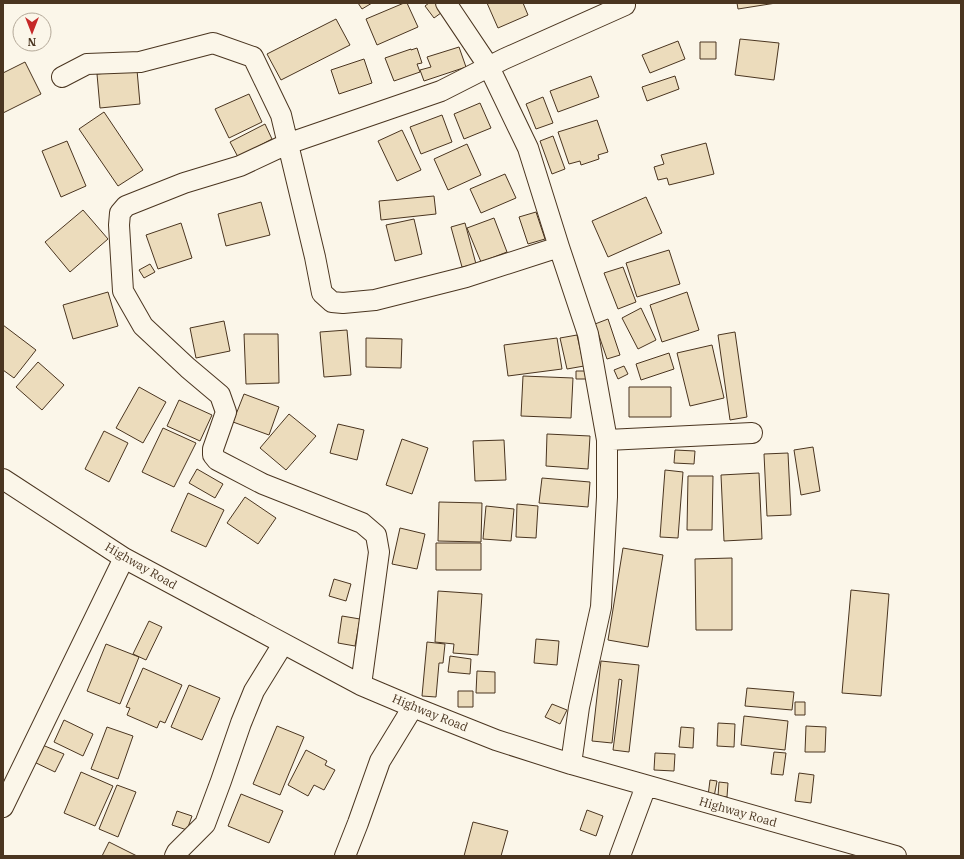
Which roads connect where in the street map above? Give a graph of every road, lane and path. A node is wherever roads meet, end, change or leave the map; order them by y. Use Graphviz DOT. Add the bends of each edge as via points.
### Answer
graph roads {
  1 [pos="446,3"];
  2 [pos="625,5"];
  3 [pos="490,67"];
  4 [pos="62,77"];
  5 [pos="287,144"];
  6 [pos="559,247"];
  7 [pos="752,433"];
  8 [pos="607,440"];
  9 [pos="3,479"];
  10 [pos="124,558"];
  11 [pos="283,644"];
  12 [pos="361,685"];
  13 [pos="413,707"];
  14 [pos="570,764"];
  15 [pos="646,786"];
  16 [pos="3,807"];
  17 [pos="175,856"];
  18 [pos="345,856"];
  19 [pos="620,856"];
  20 [pos="896,856"];
  1 -- 3 [label="street"];
  2 -- 3 [label="street"];
  3 -- 5 [label="street" via="441,91"];
  3 -- 6 [label="street" via="528,148"];
  4 -- 5 [label="street" via="87,64 140,62 213,43 254,57 281,115"];
  5 -- 6 [label="street" via="322,293 332,302 375,300 466,277"];
  5 -- 12 [label="street" via="240,166 184,182 126,206 120,213 119,225 123,291 143,326 220,394 226,412 213,449 213,455 217,460 263,484 362,523 376,535 378,552"];
  6 -- 8 [label="street" via="588,334"];
  7 -- 8 [label="street"];
  8 -- 14 [label="street" via="607,497 601,607 579,707"];
  9 -- 10 [label="street, Highway Road"];
  10 -- 11 [label="street, Highway Road"];
  10 -- 16 [label="street"];
  11 -- 12 [label="street, Highway Road"];
  11 -- 17 [label="street" via="254,690 205,824"];
  12 -- 13 [label="street, Highway Road"];
  13 -- 14 [label="street, Highway Road" via="496,740"];
  13 -- 18 [label="street" via="380,762"];
  14 -- 15 [label="street, Highway Road"];
  15 -- 19 [label="street"];
  15 -- 20 [label="street, Highway Road"];
}
